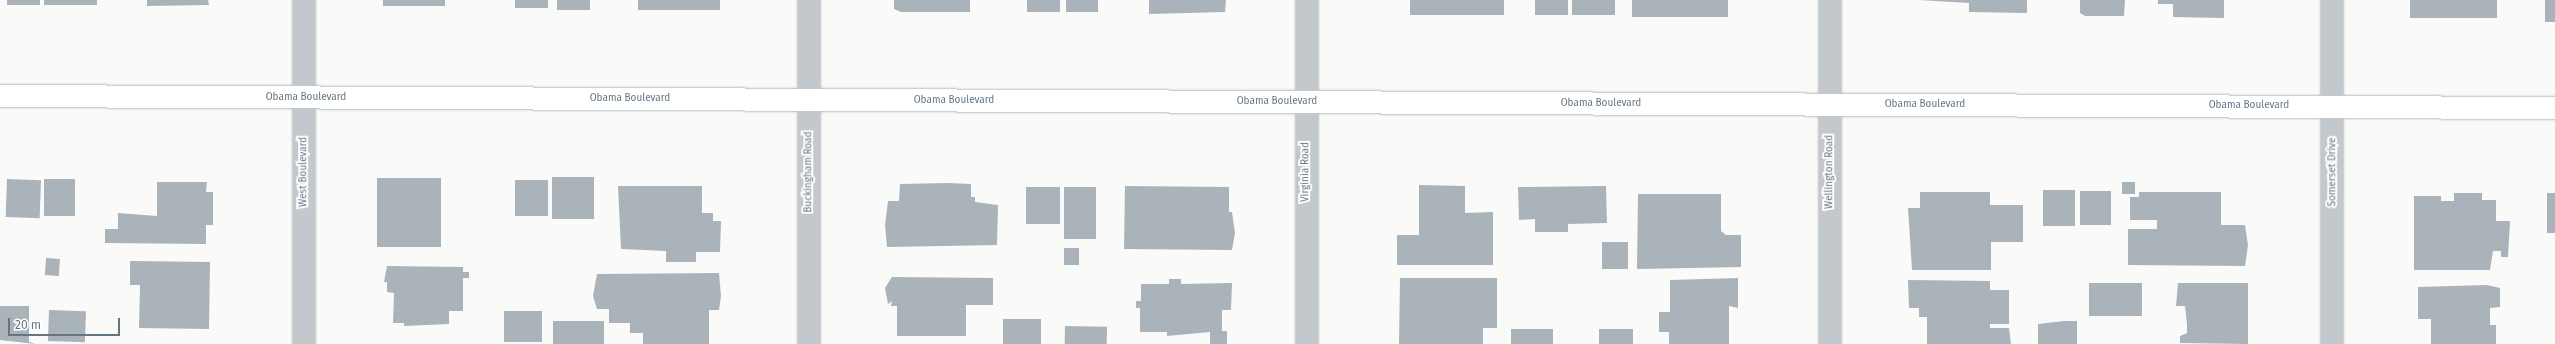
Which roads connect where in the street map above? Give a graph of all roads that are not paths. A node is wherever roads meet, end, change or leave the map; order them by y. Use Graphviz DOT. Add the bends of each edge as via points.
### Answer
graph roads {
  1 [pos="304,0"];
  2 [pos="809,0"];
  3 [pos="1307,0"];
  4 [pos="1830,0"];
  5 [pos="2332,0"];
  6 [pos="0,96"];
  7 [pos="305,98"];
  8 [pos="809,100"];
  9 [pos="1306,102"];
  10 [pos="1830,105"];
  11 [pos="2333,107"];
  12 [pos="2555,108"];
  13 [pos="304,344"];
  14 [pos="809,344"];
  15 [pos="1307,344"];
  16 [pos="1830,344"];
  17 [pos="2332,344"];
  1 -- 7 [label="street, West Boulevard"];
  2 -- 8 [label="street, Buckingham Road"];
  3 -- 9 [label="street, Virginia Road"];
  4 -- 10 [label="street, Wellington Road"];
  5 -- 11 [label="street, Somerset Drive"];
  6 -- 7 [label="main road, Obama Boulevard"];
  7 -- 8 [label="main road, Obama Boulevard"];
  7 -- 13 [label="street, West Boulevard"];
  8 -- 9 [label="main road, Obama Boulevard"];
  8 -- 14 [label="street, Buckingham Road"];
  9 -- 10 [label="main road, Obama Boulevard"];
  9 -- 15 [label="street, Virginia Road"];
  10 -- 11 [label="main road, Obama Boulevard"];
  10 -- 16 [label="street, Wellington Road"];
  11 -- 12 [label="main road, Obama Boulevard"];
  11 -- 17 [label="street, Somerset Drive"];
}
